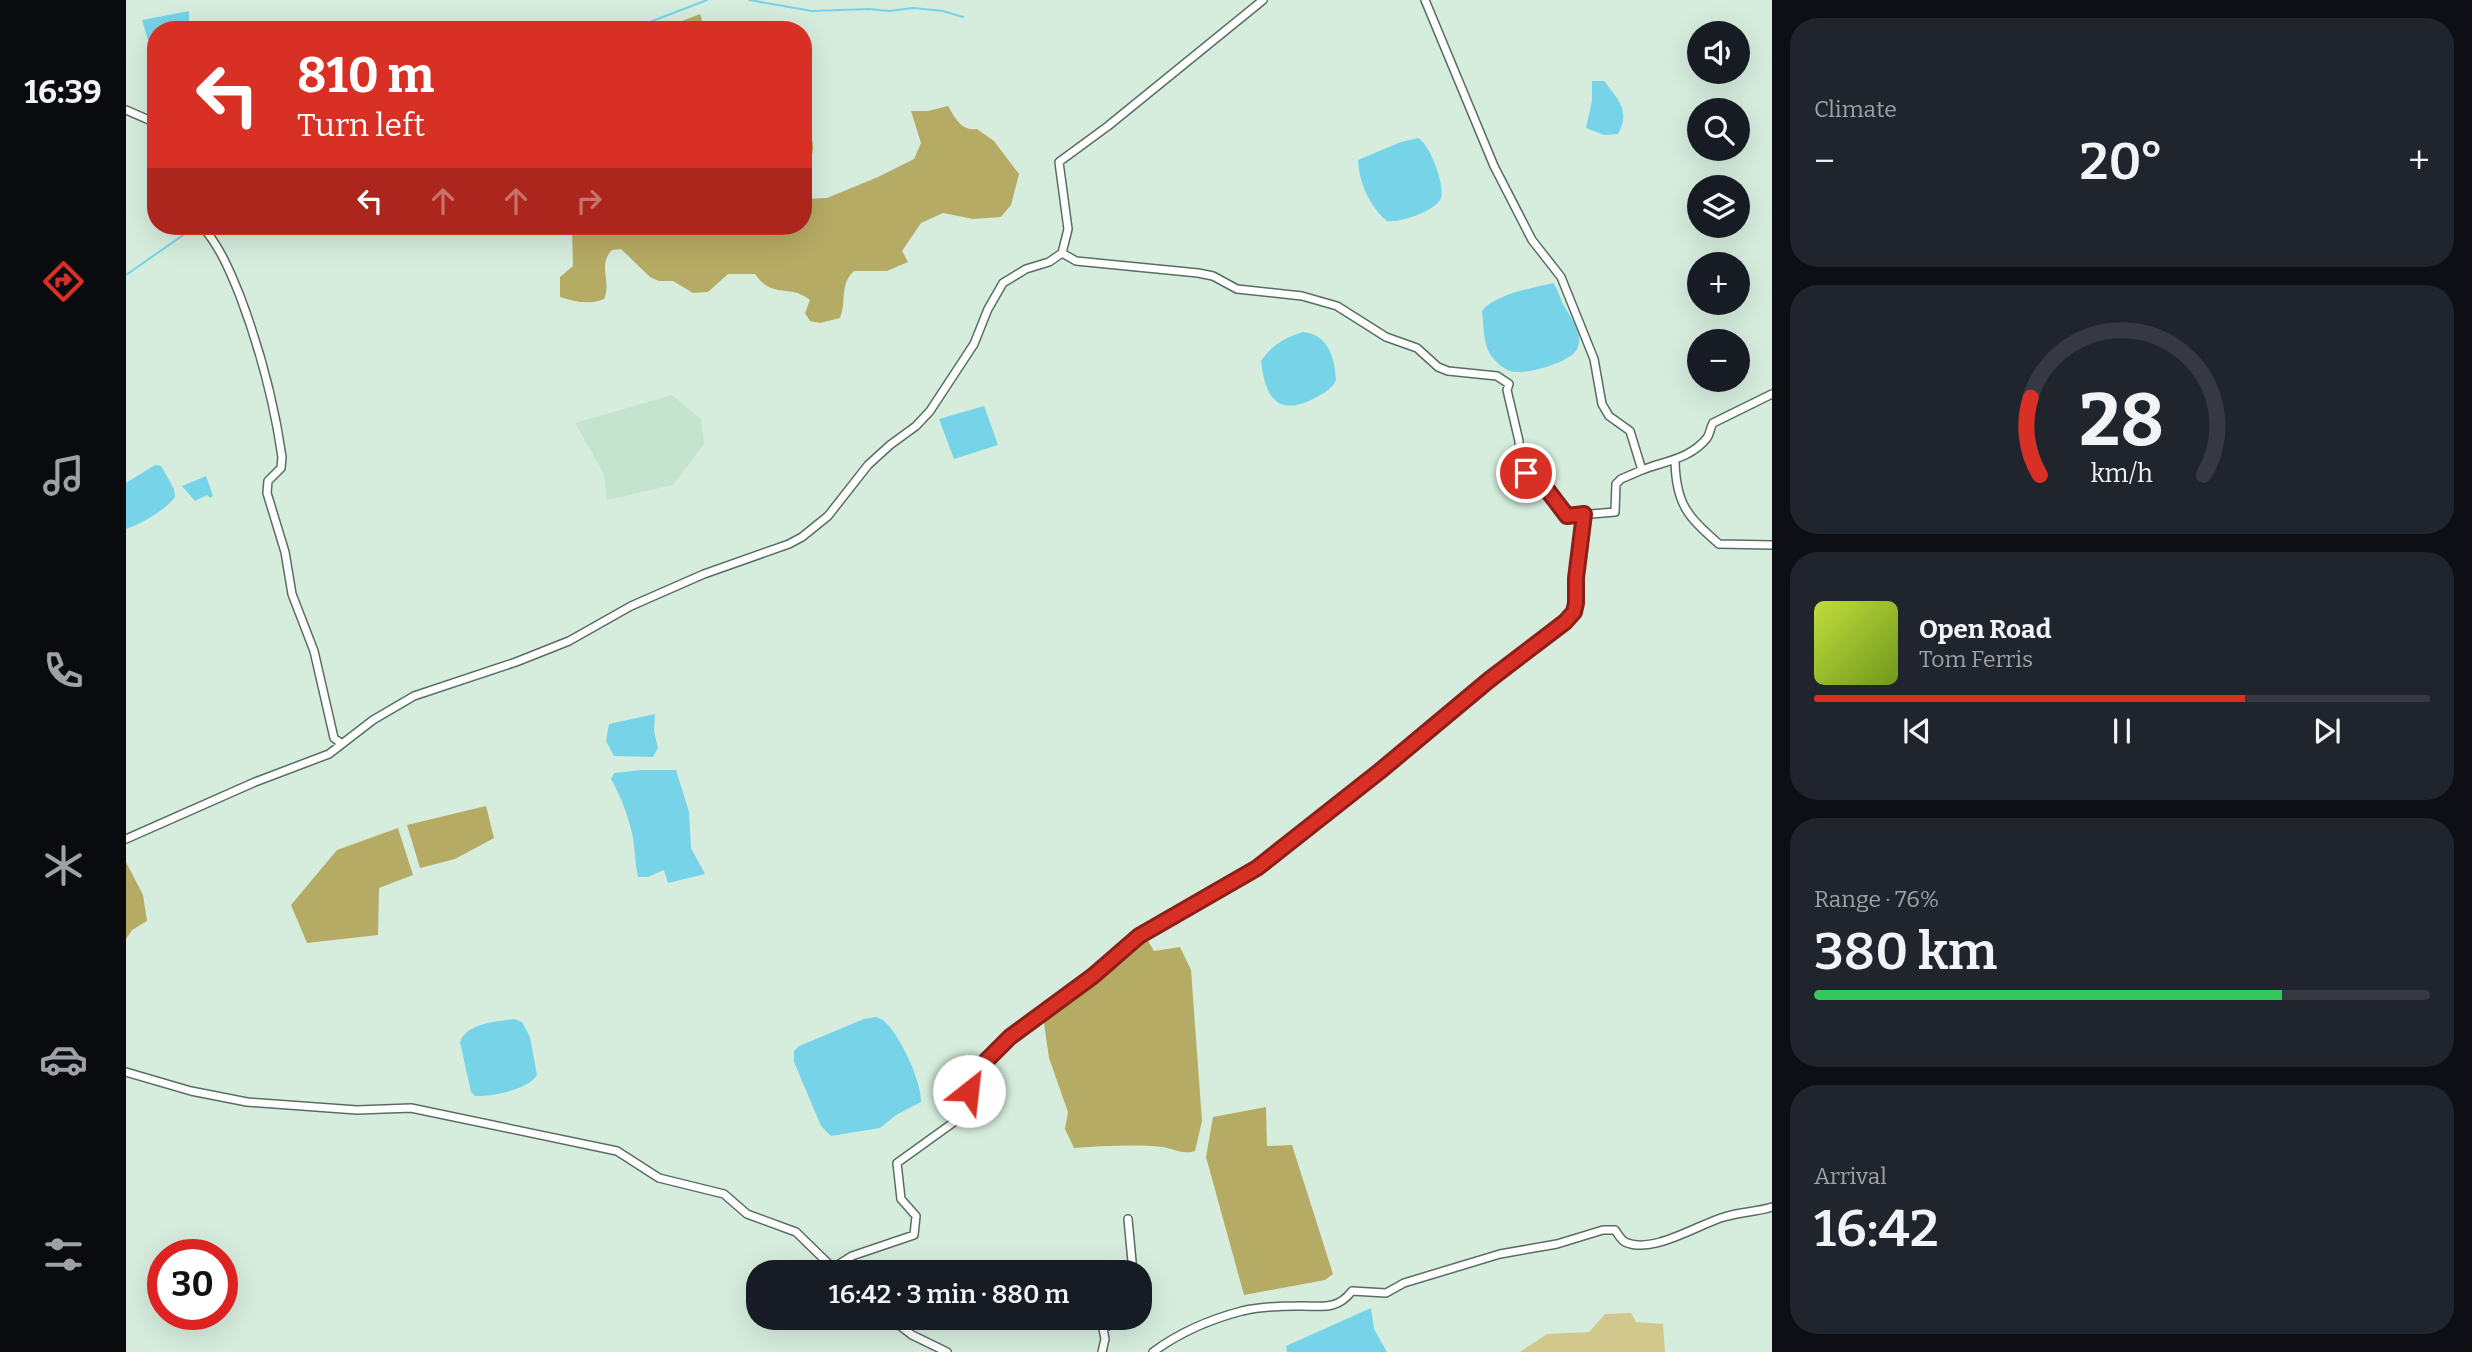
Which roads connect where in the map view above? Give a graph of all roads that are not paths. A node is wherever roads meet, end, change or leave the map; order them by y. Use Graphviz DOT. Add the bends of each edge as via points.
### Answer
graph roads {
  1 [pos="1263,0"];
  2 [pos="1425,0"];
  3 [pos="126,110"];
  4 [pos="147,119"];
  5 [pos="209,235"];
  6 [pos="1062,253"];
  7 [pos="1772,394"];
  8 [pos="1675,461"];
  9 [pos="1642,470"];
  10 [pos="1584,514"];
  11 [pos="1772,545"];
  12 [pos="342,744"];
  13 [pos="126,839"];
  14 [pos="126,1072"];
  15 [pos="1772,1208"];
  16 [pos="1128,1219"];
  17 [pos="825,1260"];
  18 [pos="847,1260"];
  19 [pos="1132,1260"];
  20 [pos="906,1330"];
  21 [pos="1103,1330"];
  22 [pos="947,1352"];
  23 [pos="1102,1352"];
  24 [pos="1153,1352"];
  1 -- 6 [label="street" via="1059,163 1068,229"];
  2 -- 9 [label="street" via="1494,166 1532,240 1561,277 1594,359 1602,404 1609,416 1630,431"];
  3 -- 4 [label="street"];
  5 -- 12 [label="street" via="224,259 269,382 282,457 281,468 268,481 267,493 334,738"];
  6 -- 10 [label="street" via="1076,261 1198,273 1237,289 1302,296 1337,306 1386,337 1418,348 1438,367 1497,376 1509,384 1526,473 1548,491 1567,516"];
  6 -- 12 [label="street" via="1003,283 974,344 930,411 867,465 828,516 802,537 631,606 569,641 414,696"];
  7 -- 8 [label="street" via="1713,424 1709,436"];
  8 -- 9 [label="street"];
  8 -- 11 [label="street" via="1679,500 1719,544"];
  9 -- 10 [label="street" via="1616,484 1615,512"];
  10 -- 18 [label="street" via="1576,603 1565,622 1257,868 1146,931 1010,1037 973,1079 968,1112 897,1163 901,1199 916,1216 914,1235"];
  12 -- 13 [label="street" via="330,754"];
  14 -- 17 [label="street" via="247,1102 357,1110 411,1108 617,1151 659,1178 724,1194 747,1214 796,1232"];
  15 -- 24 [label="street" via="1724,1217 1656,1242 1629,1243 1615,1230 1603,1230 1500,1254 1404,1283 1386,1293 1352,1292 1345,1300 1323,1308 1245,1311 1171,1339"];
  16 -- 19 [label="street"];
  20 -- 22 [label="street"];
  21 -- 23 [label="street"];
}
